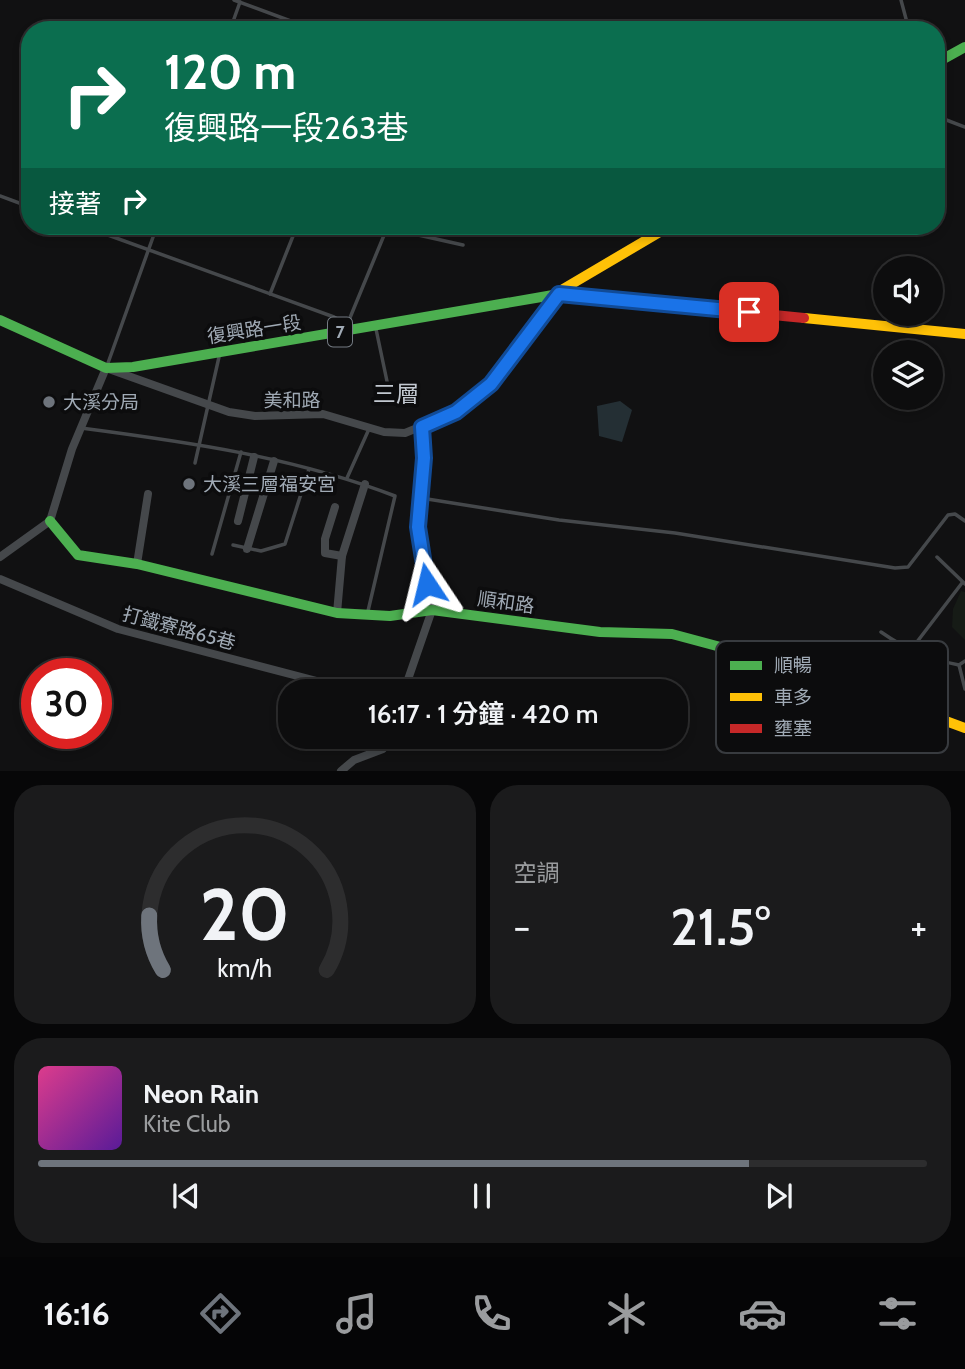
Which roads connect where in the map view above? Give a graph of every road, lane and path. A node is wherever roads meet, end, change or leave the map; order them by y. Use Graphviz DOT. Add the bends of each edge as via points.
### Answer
graph roads {
  1 [pos="234,0"];
  2 [pos="901,0"];
  3 [pos="240,1"];
  4 [pos="233,21"];
  5 [pos="292,21"];
  6 [pos="907,21"];
  7 [pos="965,47"];
  8 [pos="945,58"];
  9 [pos="945,119"];
  10 [pos="965,127"];
  11 [pos="0,196"];
  12 [pos="21,204"];
  13 [pos="109,235"];
  14 [pos="154,235"];
  15 [pos="293,235"];
  16 [pos="384,235"];
  17 [pos="418,235"];
  18 [pos="655,235"];
  19 [pos="463,245"];
  20 [pos="149,249"];
  21 [pos="270,293"];
  22 [pos="559,294"];
  23 [pos="0,320"];
  24 [pos="351,327"];
  25 [pos="376,327"];
  26 [pos="965,334"];
  27 [pos="220,351"];
  28 [pos="106,369"];
  29 [pos="383,403"];
  30 [pos="208,405"];
  31 [pos="422,427"];
  32 [pos="79,428"];
  33 [pos="370,428"];
  34 [pos="199,443"];
  35 [pos="241,452"];
  36 [pos="254,457"];
  37 [pos="274,461"];
  38 [pos="195,463"];
  39 [pos="309,469"];
  40 [pos="347,478"];
  41 [pos="365,484"];
  42 [pos="148,494"];
  43 [pos="421,498"];
  44 [pos="335,507"];
  45 [pos="50,521"];
  46 [pos="238,521"];
  47 [pos="965,522"];
  48 [pos="233,545"];
  49 [pos="247,549"];
  50 [pos="212,554"];
  51 [pos="342,556"];
  52 [pos="937,557"];
  53 [pos="0,558"];
  54 [pos="137,564"];
  55 [pos="0,579"];
  56 [pos="963,584"];
  57 [pos="432,610"];
  58 [pos="337,613"];
  59 [pos="366,616"];
  60 [pos="881,632"];
  61 [pos="894,641"];
  62 [pos="918,641"];
  63 [pos="716,646"];
  64 [pos="948,662"];
  65 [pos="965,662"];
  66 [pos="959,665"];
  67 [pos="309,679"];
  68 [pos="408,679"];
  69 [pos="965,689"];
  70 [pos="948,721"];
  71 [pos="965,727"];
  72 [pos="383,749"];
  73 [pos="341,771"];
  1 -- 3 [label="lane"];
  2 -- 6 [label="lane"];
  3 -- 4 [label="lane"];
  3 -- 5 [label="lane"];
  7 -- 8 [label="street"];
  9 -- 10 [label="lane"];
  11 -- 12 [label="lane"];
  13 -- 20 [label="lane"];
  14 -- 20 [label="lane"];
  15 -- 21 [label="lane"];
  16 -- 24 [label="lane"];
  17 -- 19 [label="lane"];
  18 -- 22 [label="street, 復興路一段 / 7"];
  20 -- 21 [label="lane"];
  20 -- 28 [label="lane"];
  21 -- 24 [label="lane"];
  22 -- 25 [label="street, 復興路一段 / 7"];
  22 -- 26 [label="street"];
  22 -- 31 [label="street, 美和路" via="491,384 456,412"];
  23 -- 28 [label="street"];
  24 -- 25 [label="street, 復興路一段 / 7"];
  24 -- 27 [label="street, 復興路一段 / 7"];
  25 -- 29 [label="lane" via="388,386"];
  27 -- 28 [label="street, 復興路一段 / 7"];
  27 -- 30 [label="lane"];
  28 -- 30 [label="street, 美和路"];
  28 -- 32 [label="street"];
  30 -- 33 [label="street, 美和路" via="255,416 323,414"];
  30 -- 34 [label="lane"];
  31 -- 33 [label="street, 美和路" via="393,434"];
  31 -- 43 [label="street"];
  32 -- 34 [label="lane"];
  32 -- 45 [label="street"];
  33 -- 40 [label="lane"];
  34 -- 35 [label="lane"];
  34 -- 38 [label="lane"];
  35 -- 36 [label="lane"];
  35 -- 50 [label="lane"];
  36 -- 37 [label="lane"];
  36 -- 46 [label="street"];
  37 -- 39 [label="lane"];
  37 -- 49 [label="street"];
  39 -- 40 [label="lane"];
  39 -- 49 [label="lane" via="285,544 271,550"];
  40 -- 41 [label="lane"];
  41 -- 51 [label="street"];
  41 -- 59 [label="lane" via="395,496"];
  42 -- 54 [label="street"];
  43 -- 47 [label="lane" via="895,568 908,567 944,517 953,513"];
  43 -- 57 [label="street" via="418,527"];
  44 -- 51 [label="street" via="325,553"];
  45 -- 53 [label="street"];
  45 -- 54 [label="street, 順和路" via="78,555"];
  48 -- 49 [label="lane"];
  51 -- 58 [label="street"];
  52 -- 56 [label="lane"];
  54 -- 58 [label="street, 順和路"];
  55 -- 67 [label="street, 打鐵寮路65巷" via="118,629"];
  56 -- 62 [label="lane"];
  57 -- 59 [label="street, 順和路"];
  57 -- 63 [label="street, 順和路" via="600,632 672,634"];
  57 -- 68 [label="street"];
  58 -- 59 [label="street, 順和路"];
  60 -- 61 [label="lane"];
  64 -- 66 [label="lane"];
  65 -- 66 [label="lane"];
  66 -- 69 [label="lane"];
  70 -- 71 [label="street, 順和路"];
  72 -- 73 [label="street" via="354,760"];
}
